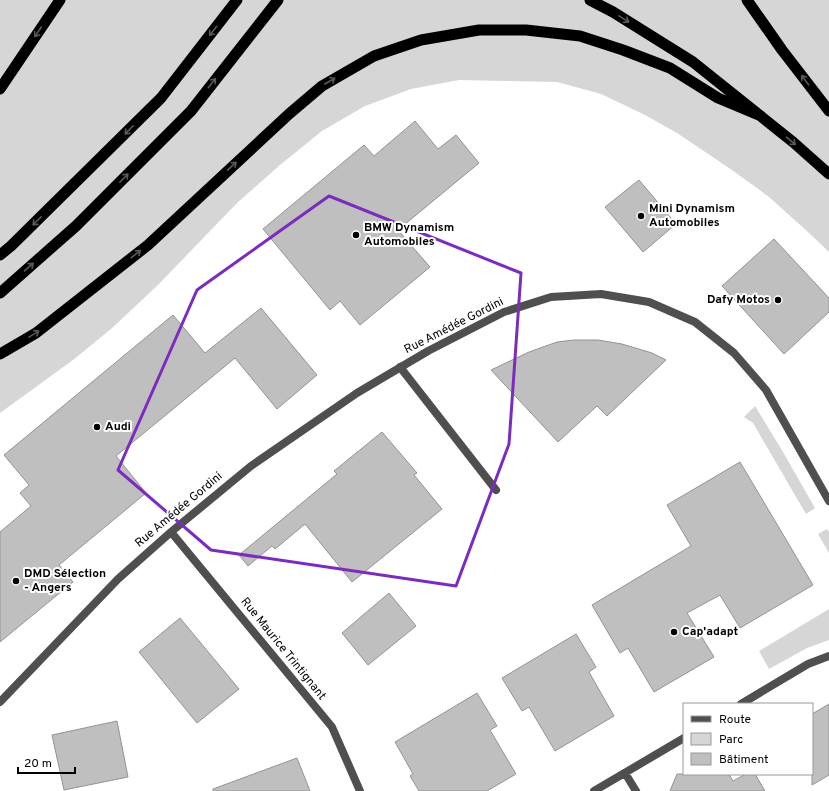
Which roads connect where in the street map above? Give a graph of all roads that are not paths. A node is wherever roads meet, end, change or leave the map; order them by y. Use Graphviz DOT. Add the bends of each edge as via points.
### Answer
graph roads {
  1 [pos="60,0"];
  2 [pos="237,0"];
  3 [pos="278,0"];
  4 [pos="590,0"];
  5 [pos="746,0"];
  6 [pos="0,89"];
  7 [pos="829,111"];
  8 [pos="762,116"];
  9 [pos="829,174"];
  10 [pos="0,255"];
  11 [pos="0,293"];
  12 [pos="0,354"];
  13 [pos="400,367"];
  14 [pos="496,490"];
  15 [pos="829,501"];
  16 [pos="170,532"];
  17 [pos="829,656"];
  18 [pos="0,702"];
  19 [pos="743,703"];
  20 [pos="683,739"];
  21 [pos="625,773"];
  22 [pos="360,791"];
  23 [pos="594,791"];
  24 [pos="636,791"];
  1 -- 6 [label="highway, one-way"];
  2 -- 10 [label="highway, one-way" via="161,98"];
  11 -- 3 [label="highway, one-way" via="76,226 191,111"];
  4 -- 8 [label="highway, one-way" via="694,62"];
  7 -- 5 [label="highway, one-way"];
  8 -- 9 [label="highway, one-way"];
  12 -- 8 [label="highway, one-way" via="36,333 148,245 288,114 322,86 374,56 421,40 479,30 526,30 580,36 670,68 718,98"];
  13 -- 14 [label="street, Rue Amédée Gordini"];
  13 -- 15 [label="street, Rue Amédée Gordini" via="504,312 551,297 601,294 649,302 695,322 734,353 766,390"];
  13 -- 16 [label="street, Rue Amédée Gordini" via="357,392 251,466"];
  16 -- 18 [label="street, Rue Amédée Gordini" via="118,579"];
  16 -- 22 [label="street, Rue Maurice Trintignant" via="332,727"];
  17 -- 19 [label="street" via="808,664"];
  20 -- 21 [label="street"];
  21 -- 23 [label="street"];
  21 -- 24 [label="street"];
}
